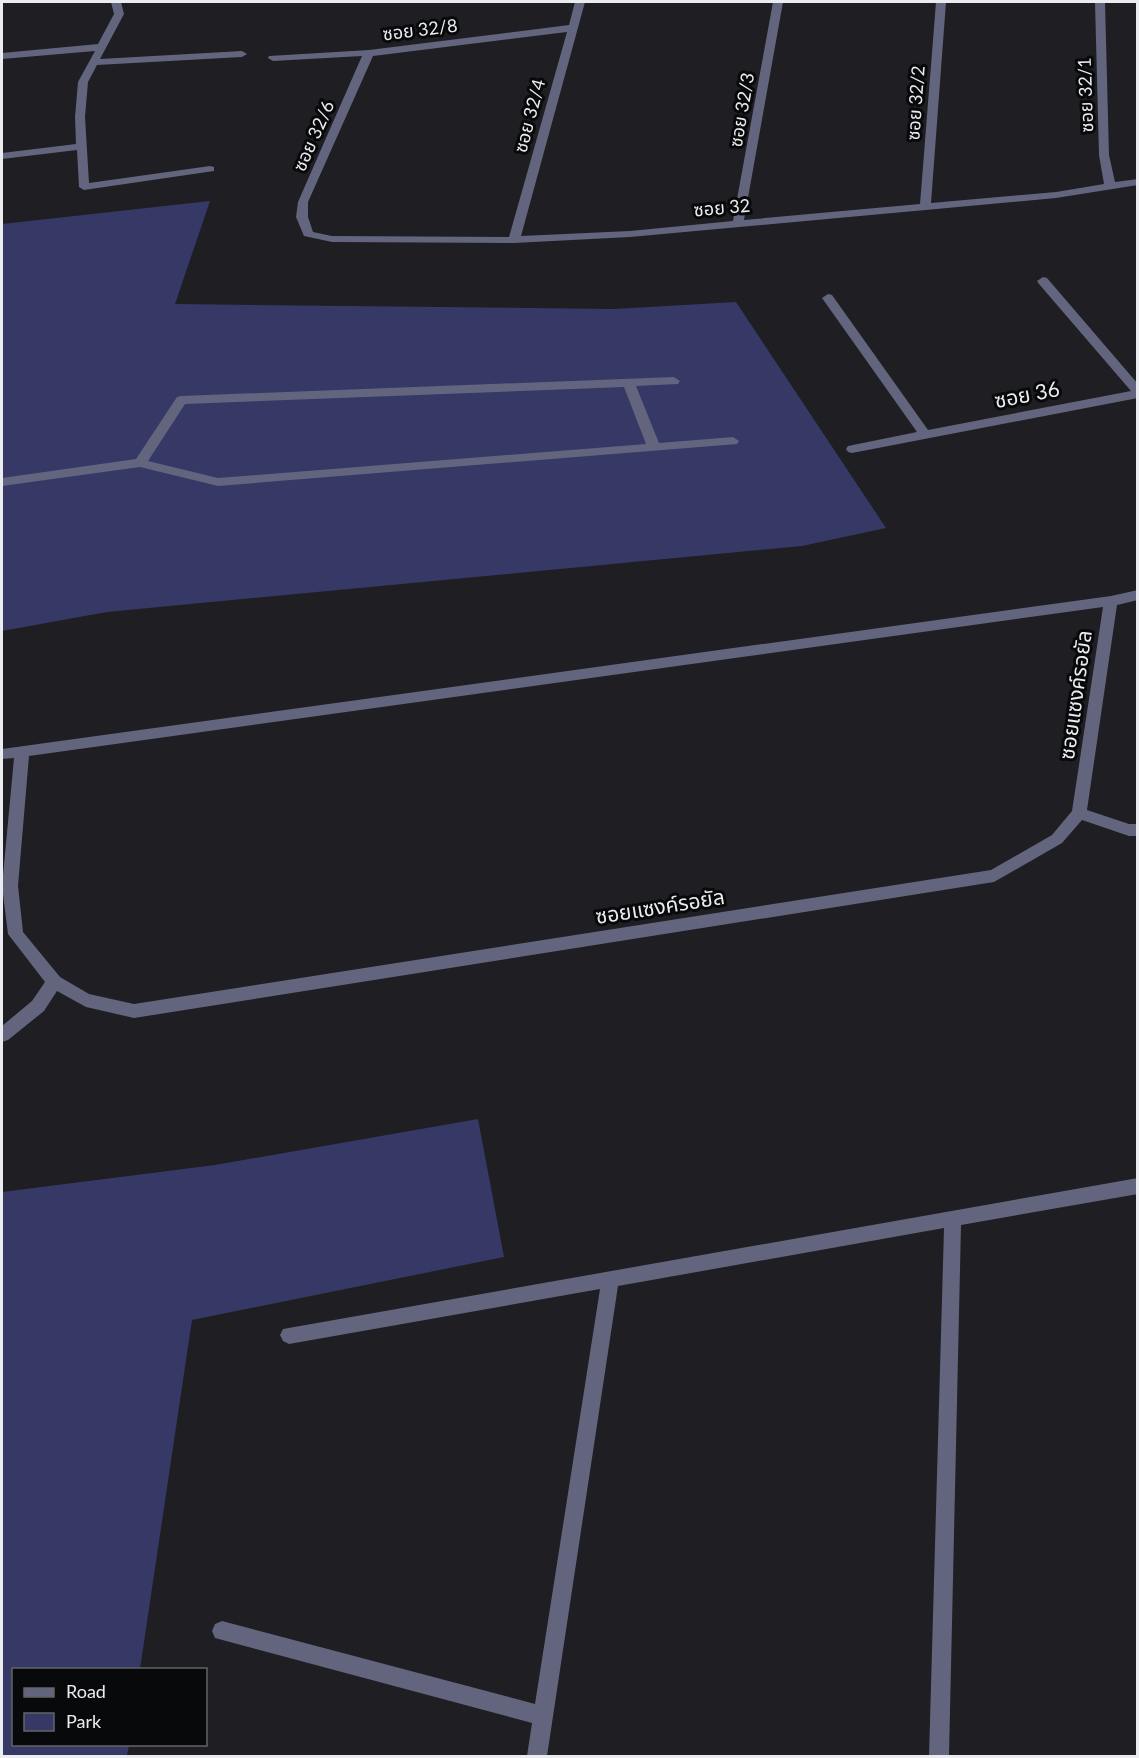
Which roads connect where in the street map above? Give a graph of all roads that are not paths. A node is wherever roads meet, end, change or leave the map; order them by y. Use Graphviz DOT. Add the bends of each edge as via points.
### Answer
graph roads {
  1 [pos="116,2"];
  2 [pos="580,2"];
  3 [pos="778,2"];
  4 [pos="940,2"];
  5 [pos="1100,2"];
  6 [pos="572,28"];
  7 [pos="102,47"];
  8 [pos="369,53"];
  9 [pos="242,54"];
  10 [pos="2,56"];
  11 [pos="273,58"];
  12 [pos="94,62"];
  13 [pos="82,146"];
  14 [pos="2,156"];
  15 [pos="210,169"];
  16 [pos="1137,182"];
  17 [pos="1110,187"];
  18 [pos="925,208"];
  19 [pos="738,223"];
  20 [pos="308,234"];
  21 [pos="514,240"];
  22 [pos="1043,281"];
  23 [pos="828,298"];
  24 [pos="674,381"];
  25 [pos="629,383"];
  26 [pos="1137,393"];
  27 [pos="925,435"];
  28 [pos="733,441"];
  29 [pos="654,447"];
  30 [pos="852,449"];
  31 [pos="140,463"];
  32 [pos="2,482"];
  33 [pos="1137,595"];
  34 [pos="1111,601"];
  35 [pos="22,751"];
  36 [pos="2,754"];
  37 [pos="1079,813"];
  38 [pos="1137,830"];
  39 [pos="6,887"];
  40 [pos="9,935"];
  41 [pos="54,982"];
  42 [pos="2,1035"];
  43 [pos="1137,1186"];
  44 [pos="954,1218"];
  45 [pos="610,1280"];
  46 [pos="290,1335"];
  47 [pos="222,1631"];
  48 [pos="543,1716"];
  49 [pos="537,1756"];
  50 [pos="939,1756"];
  1 -- 7 [label="street" via="119,14"];
  2 -- 6 [label="street, ซอย 32/4"];
  3 -- 19 [label="street, ซอย 32/3"];
  4 -- 18 [label="street, ซอย 32/2"];
  5 -- 17 [label="street, ซอย 32/1" via="1104,154"];
  6 -- 8 [label="street, ซอย 32/8"];
  6 -- 21 [label="street, ซอย 32/4"];
  7 -- 10 [label="street"];
  7 -- 12 [label="street"];
  8 -- 11 [label="street, ซอย 32/8"];
  8 -- 20 [label="street, ซอย 32/6" via="303,202 302,218"];
  9 -- 12 [label="street"];
  12 -- 13 [label="street" via="83,82"];
  13 -- 14 [label="street"];
  13 -- 15 [label="street" via="84,187"];
  16 -- 17 [label="street, ซอย 32"];
  17 -- 18 [label="street, ซอย 32"];
  18 -- 19 [label="street, ซอย 32"];
  19 -- 21 [label="street, ซอย 32"];
  20 -- 21 [label="street, ซอย 32" via="332,239"];
  22 -- 26 [label="street, ซอย 36"];
  23 -- 27 [label="street"];
  24 -- 25 [label="street"];
  25 -- 29 [label="street"];
  25 -- 31 [label="street" via="181,400"];
  26 -- 27 [label="street, ซอย 36"];
  27 -- 30 [label="street, ซอย 36"];
  28 -- 29 [label="street"];
  29 -- 31 [label="street" via="218,482"];
  31 -- 32 [label="street"];
  33 -- 34 [label="street"];
  34 -- 35 [label="street"];
  34 -- 37 [label="street, ซอยแซงค์รอยัล"];
  35 -- 36 [label="street"];
  35 -- 39 [label="street, ซอยแซงค์รอยัล"];
  37 -- 38 [label="street"];
  37 -- 41 [label="street, ซอยแซงค์รอยัล" via="1057,839 994,876 134,1011 86,1000"];
  39 -- 40 [label="street, ซอยแซงค์รอยัล"];
  40 -- 41 [label="street, ซอยแซงค์รอยัล"];
  41 -- 42 [label="street" via="38,1006"];
  43 -- 44 [label="street"];
  44 -- 45 [label="street"];
  44 -- 50 [label="street"];
  45 -- 46 [label="street"];
  45 -- 48 [label="street"];
  47 -- 48 [label="street"];
  48 -- 49 [label="street"];
}
